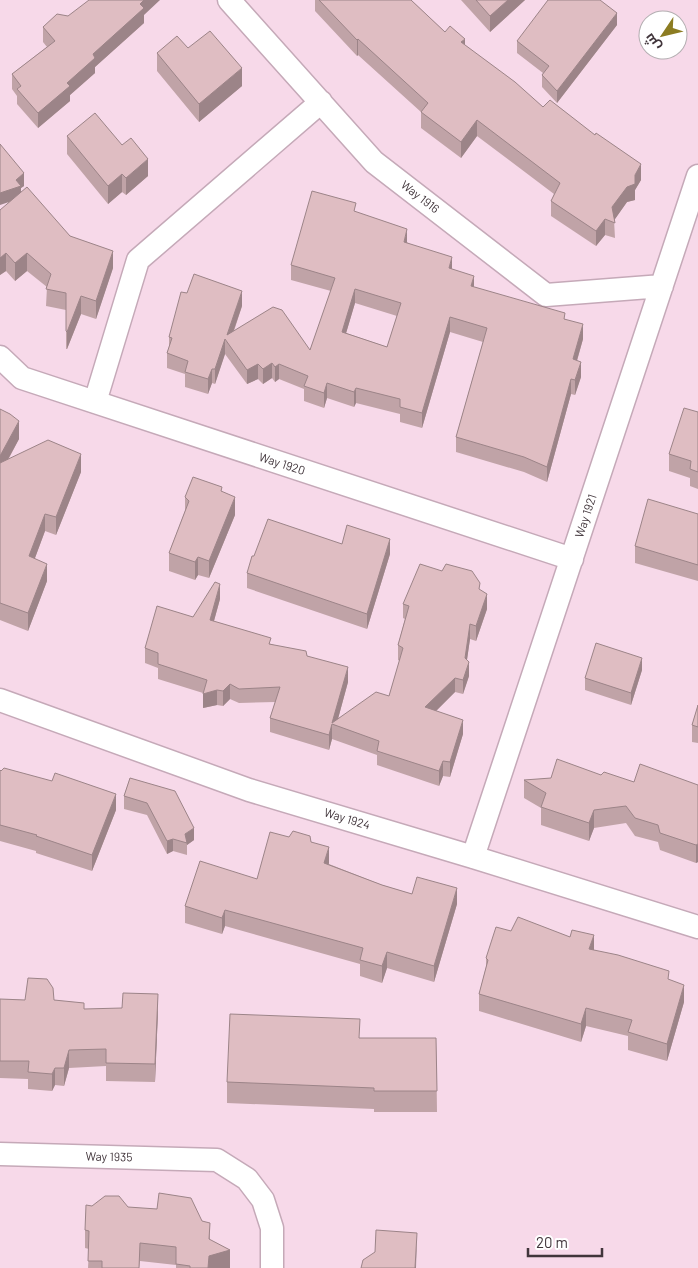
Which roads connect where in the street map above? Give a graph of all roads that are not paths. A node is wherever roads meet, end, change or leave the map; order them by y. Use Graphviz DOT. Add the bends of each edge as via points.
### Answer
graph roads {
  1 [pos="230,0"];
  2 [pos="321,102"];
  3 [pos="698,176"];
  4 [pos="662,286"];
  5 [pos="0,356"];
  6 [pos="95,402"];
  7 [pos="572,559"];
  8 [pos="0,700"];
  9 [pos="473,857"];
  10 [pos="698,927"];
  11 [pos="0,1154"];
  12 [pos="272,1268"];
  1 -- 2 [label="street, Way 1916"];
  2 -- 4 [label="street, Way 1916" via="374,162 546,294"];
  2 -- 6 [label="street" via="138,260"];
  3 -- 4 [label="street, Way 1921"];
  4 -- 7 [label="street, Way 1921"];
  5 -- 6 [label="street, Way 1920" via="22,378"];
  6 -- 7 [label="street, Way 1920"];
  7 -- 9 [label="street, Way 1921"];
  8 -- 9 [label="street, Way 1924" via="249,790"];
  9 -- 10 [label="street, Way 1924"];
  11 -- 12 [label="street, Way 1935" via="217,1160 248,1178 263,1200 272,1228"];
}
